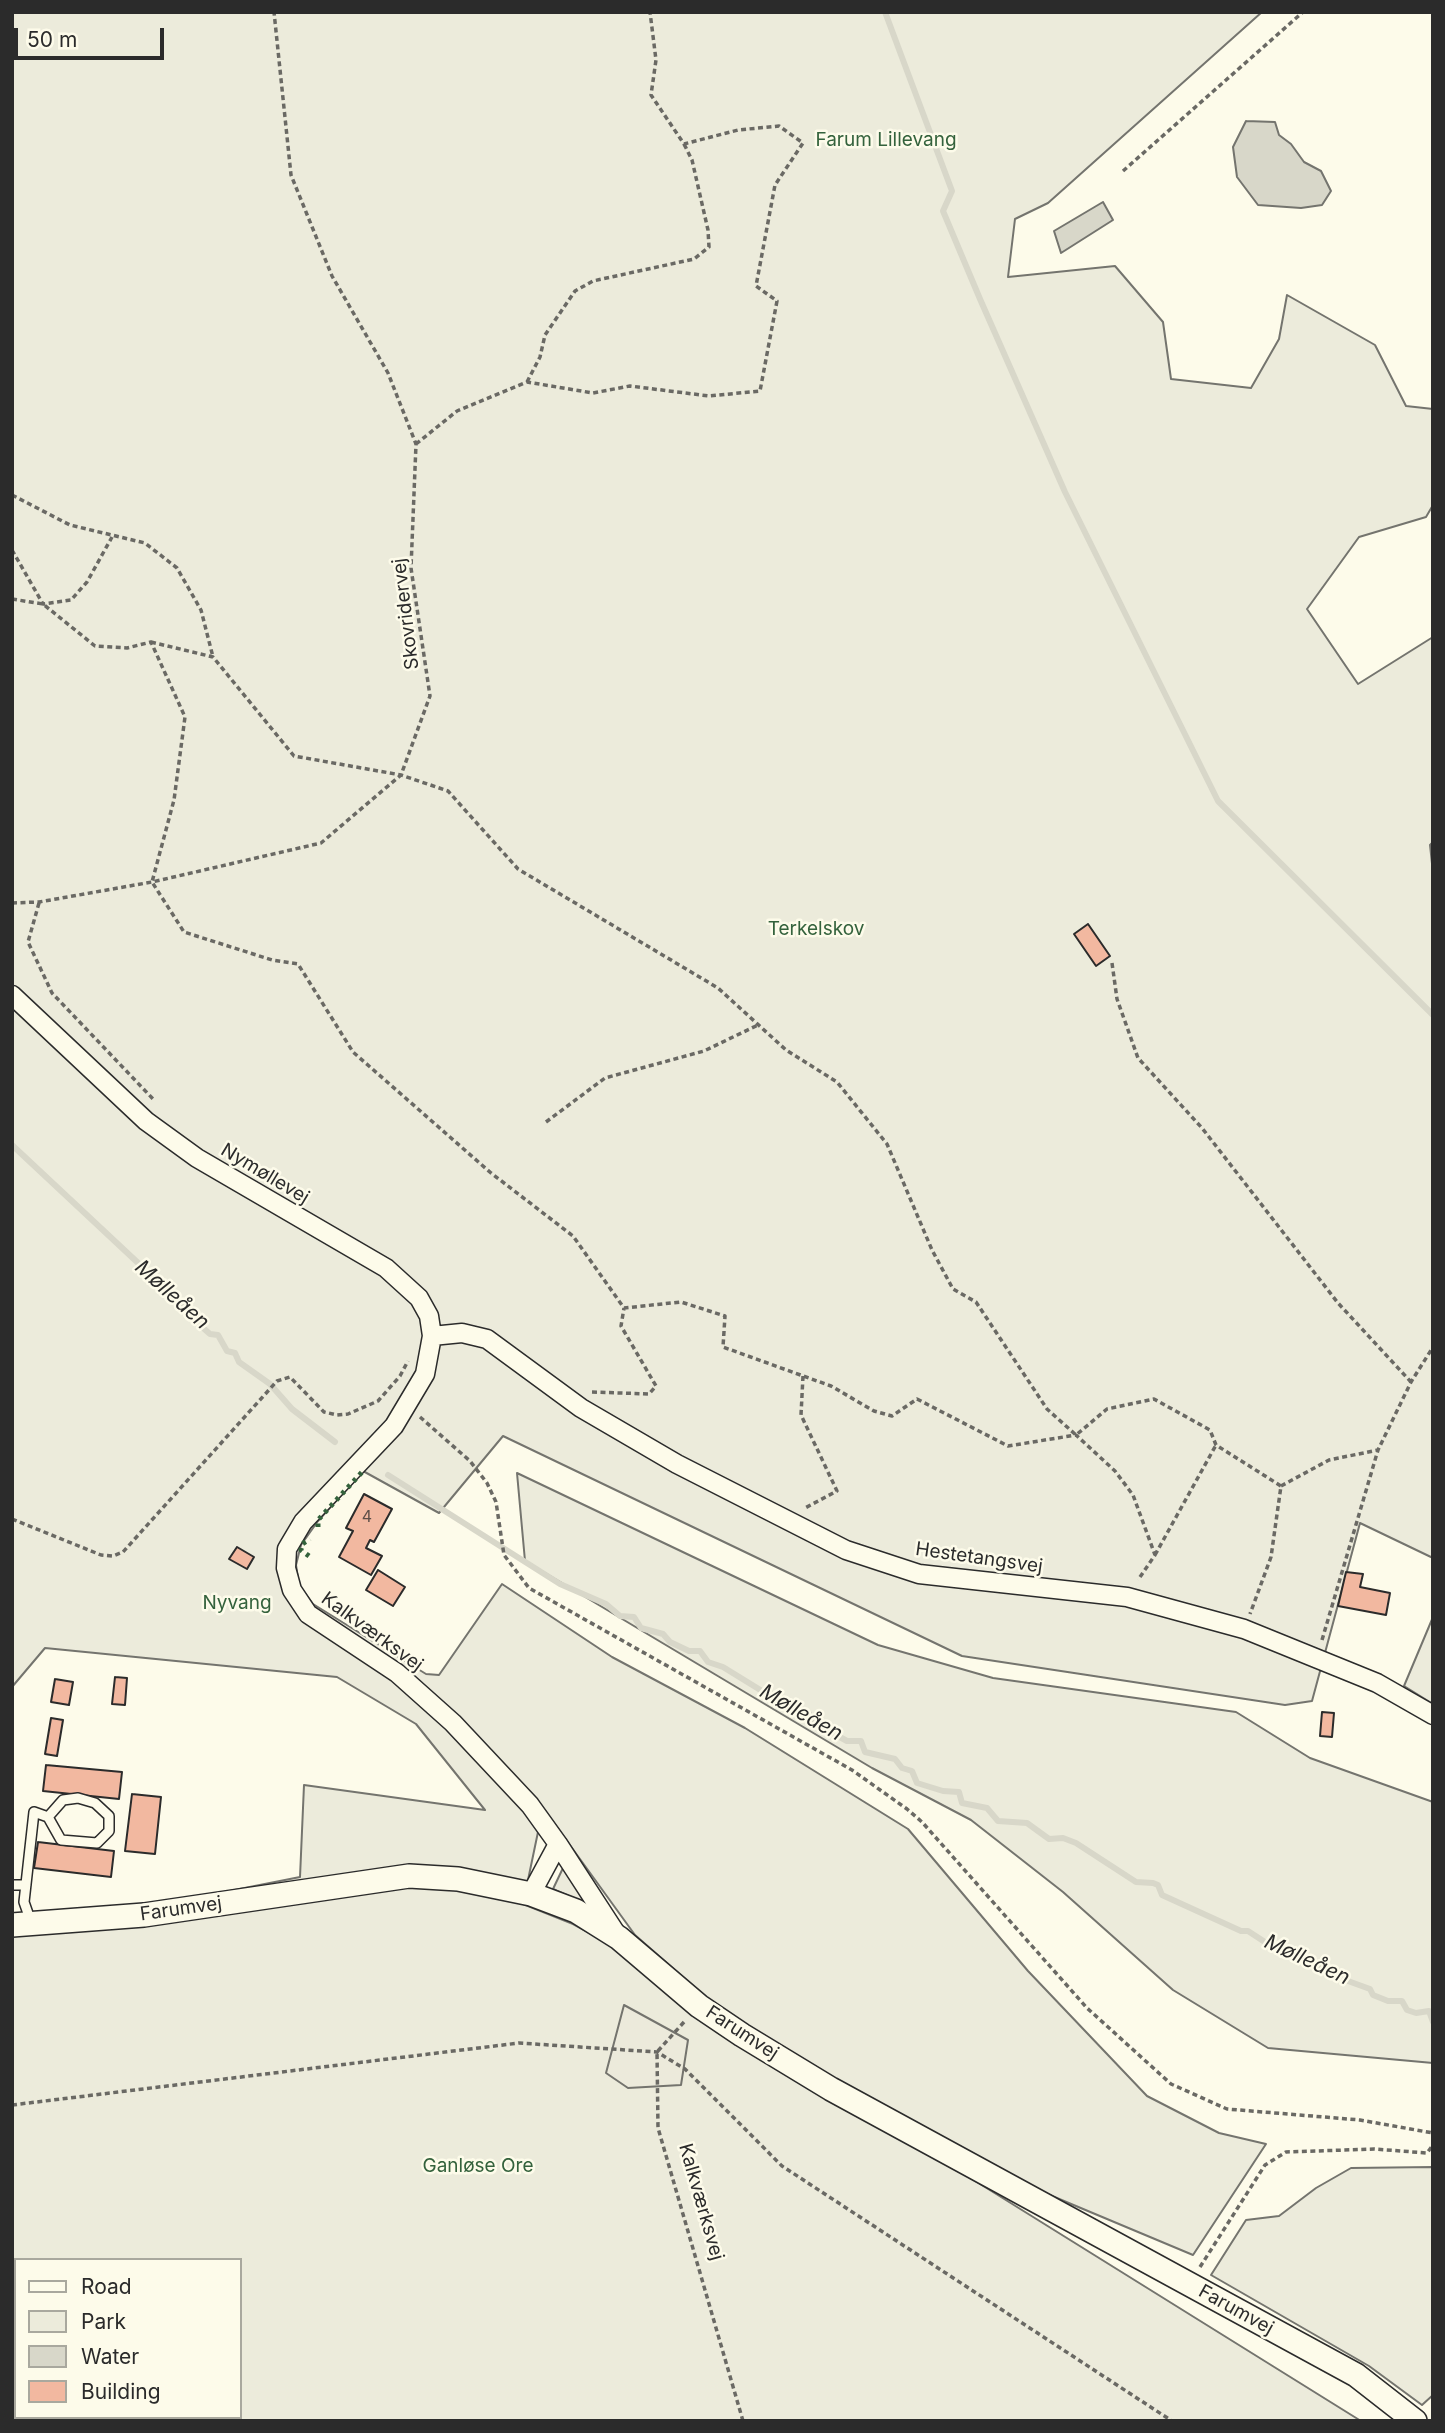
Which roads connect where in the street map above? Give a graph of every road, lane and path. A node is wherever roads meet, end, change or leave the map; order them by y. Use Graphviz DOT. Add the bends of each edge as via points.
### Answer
graph roads {
  1 [pos="274,12"];
  2 [pos="650,12"];
  3 [pos="1303,12"];
  4 [pos="684,144"];
  5 [pos="1123,171"];
  6 [pos="527,383"];
  7 [pos="416,444"];
  8 [pos="12,495"];
  9 [pos="112,536"];
  10 [pos="12,550"];
  11 [pos="12,599"];
  12 [pos="43,604"];
  13 [pos="151,642"];
  14 [pos="213,657"];
  15 [pos="401,775"];
  16 [pos="152,882"];
  17 [pos="39,902"];
  18 [pos="12,903"];
  19 [pos="1112,962"];
  20 [pos="12,995"];
  21 [pos="758,1025"];
  22 [pos="157,1103"];
  23 [pos="545,1122"];
  24 [pos="624,1308"];
  25 [pos="432,1336"];
  26 [pos="1433,1347"];
  27 [pos="803,1376"];
  28 [pos="1411,1382"];
  29 [pos="557,1391"];
  30 [pos="408,1406"];
  31 [pos="1076,1435"];
  32 [pos="1216,1445"];
  33 [pos="1378,1450"];
  34 [pos="1281,1486"];
  35 [pos="781,1516"];
  36 [pos="12,1519"];
  37 [pos="1154,1555"];
  38 [pos="1127,1597"];
  39 [pos="1244,1629"];
  40 [pos="1317,1659"];
  41 [pos="1433,1715"];
  42 [pos="48,1817"];
  43 [pos="558,1844"];
  44 [pos="12,1885"];
  45 [pos="26,1885"];
  46 [pos="531,1894"];
  47 [pos="22,1924"];
  48 [pos="619,1938"];
  49 [pos="699,2006"];
  50 [pos="657,2052"];
  51 [pos="12,2105"];
  52 [pos="1433,2133"];
  53 [pos="1433,2146"];
  54 [pos="1188,2283"];
  55 [pos="743,2421"];
  56 [pos="1172,2421"];
  57 [pos="1415,2421"];
  1 -- 7 [label="path, Skovridervej" via="291,175 332,275 388,373"];
  2 -- 4 [label="path" via="656,60 651,95"];
  3 -- 5 [label="path"];
  4 -- 6 [label="path" via="692,159 709,247 694,259 593,281 575,291 545,335"];
  4 -- 6 [label="path" via="738,130 779,126 803,143 775,186 756,286 777,301 760,391 709,396 630,386 593,393"];
  6 -- 7 [label="path" via="457,411"];
  7 -- 15 [label="path, Skovridervej" via="411,568 430,696"];
  8 -- 9 [label="path" via="70,525"];
  9 -- 12 [label="path" via="87,582 71,600"];
  9 -- 14 [label="path" via="145,543 177,568 201,610"];
  10 -- 12 [label="path"];
  11 -- 12 [label="path"];
  12 -- 13 [label="path" via="94,646 127,648"];
  13 -- 14 [label="path"];
  13 -- 16 [label="path" via="185,717 174,800"];
  14 -- 15 [label="path" via="294,756"];
  15 -- 16 [label="path, Skovridervej" via="321,843"];
  15 -- 21 [label="path" via="448,790 518,869 718,988"];
  16 -- 17 [label="path, Skovridervej"];
  16 -- 24 [label="path" via="184,932 298,964 353,1052 491,1173 573,1236"];
  17 -- 18 [label="path, Skovridervej"];
  17 -- 22 [label="path" via="28,943 52,993"];
  19 -- 28 [label="path" via="1117,999 1138,1058 1202,1128 1338,1303"];
  20 -- 25 [label="street, Nymøllevej" via="146,1121 176,1143 404,1281 424,1307"];
  21 -- 23 [label="path" via="704,1051 604,1078"];
  21 -- 31 [label="path" via="786,1050 838,1082 887,1144 953,1289 976,1302 1047,1409"];
  24 -- 27 [label="path" via="681,1302 725,1316 723,1347"];
  24 -- 29 [label="path" via="621,1326 656,1386 649,1394"];
  25 -- 29 [label="street, Hestetangsvej" via="461,1333 487,1339"];
  25 -- 30 [label="street, Nymøllevej" via="425,1374"];
  25 -- 36 [label="path" via="416,1343 400,1376 378,1401 363,1410 337,1415 324,1412 293,1378 277,1381 123,1552 101,1555"];
  26 -- 28 [label="path"];
  27 -- 31 [label="path" via="892,1416 917,1399 1008,1446"];
  27 -- 35 [label="path" via="801,1415 837,1491"];
  28 -- 33 [label="path"];
  29 -- 35 [label="street, Hestetangsvej" via="677,1464"];
  30 -- 43 [label="street, Kalkværksvej" via="303,1522 286,1549 289,1581 308,1614 397,1673 453,1723 505,1775"];
  30 -- 52 [label="path" via="471,1461 496,1502 504,1555 537,1594 852,1770 906,1809 1087,2008 1171,2084 1227,2109 1360,2120"];
  31 -- 32 [label="path" via="1107,1409 1154,1399 1210,1430"];
  31 -- 37 [label="path" via="1133,1495"];
  32 -- 34 [label="path"];
  32 -- 37 [label="path"];
  33 -- 34 [label="path" via="1329,1460"];
  33 -- 40 [label="path"];
  34 -- 39 [label="path" via="1271,1557"];
  35 -- 38 [label="street, Hestetangsvej" via="846,1550 919,1574"];
  37 -- 38 [label="path"];
  38 -- 39 [label="street, Hestetangsvej"];
  39 -- 40 [label="street, Hestetangsvej"];
  40 -- 41 [label="street, Hestetangsvej" via="1377,1683"];
  42 -- 42 [label="lane" via="61,1840 97,1843 109,1831 109,1816 95,1803 78,1798 63,1800"];
  42 -- 45 [label="lane" via="34,1812"];
  43 -- 46 [label="street"];
  43 -- 48 [label="street, Kalkværksvej"];
  44 -- 45 [label="lane"];
  45 -- 47 [label="lane"];
  46 -- 47 [label="street, Farumvej" via="458,1879 410,1876 144,1915"];
  46 -- 48 [label="street, Farumvej" via="576,1911"];
  48 -- 49 [label="street, Farumvej"];
  49 -- 50 [label="path"];
  49 -- 54 [label="street, Farumvej" via="831,2089"];
  50 -- 51 [label="path" via="519,2043"];
  50 -- 55 [label="path, Kalkværksvej" via="658,2128"];
  50 -- 56 [label="path" via="685,2069 782,2166"];
  53 -- 54 [label="path" via="1427,2153 1361,2149 1286,2152 1265,2165"];
  54 -- 57 [label="street, Farumvej" via="1356,2375"];
}
